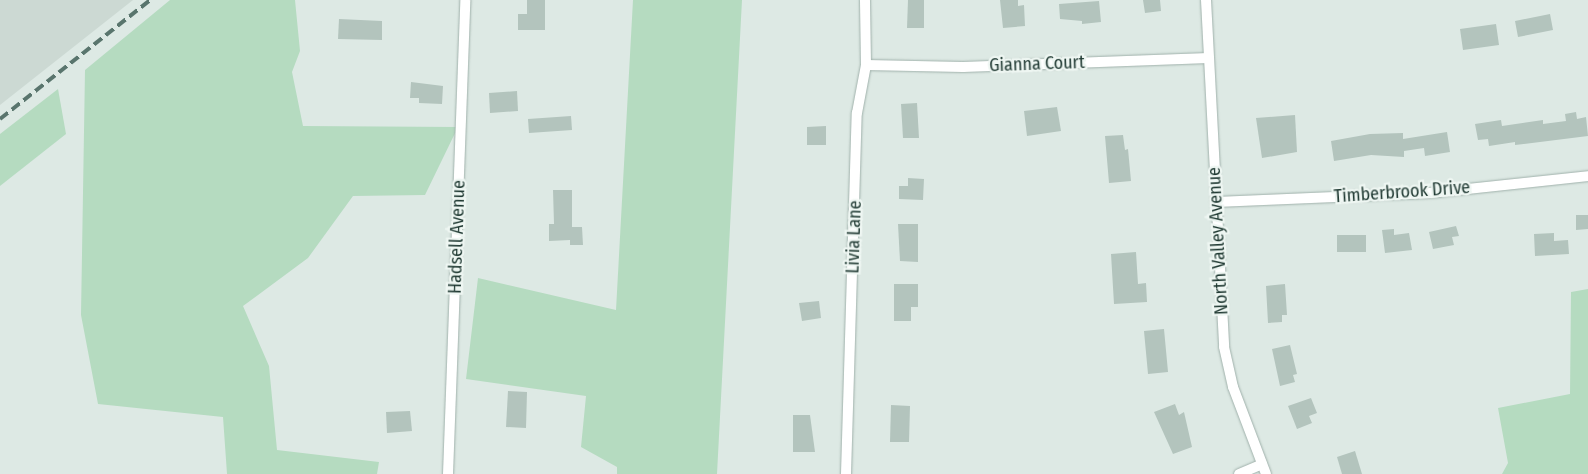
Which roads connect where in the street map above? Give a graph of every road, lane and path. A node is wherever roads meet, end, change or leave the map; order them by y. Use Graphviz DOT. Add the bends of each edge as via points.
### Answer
graph roads {
  1 [pos="465,0"];
  2 [pos="865,0"];
  3 [pos="1206,0"];
  4 [pos="1209,58"];
  5 [pos="866,65"];
  6 [pos="1588,176"];
  7 [pos="1216,202"];
  8 [pos="1262,464"];
  9 [pos="448,474"];
  10 [pos="846,474"];
  11 [pos="1239,474"];
  12 [pos="1266,474"];
  1 -- 9 [label="street, Hadsell Avenue"];
  2 -- 5 [label="street, Livia Lane"];
  3 -- 4 [label="street, North Valley Avenue"];
  4 -- 5 [label="street, Gianna Court" via="963,67"];
  4 -- 7 [label="street, North Valley Avenue"];
  5 -- 10 [label="street, Livia Lane" via="857,113"];
  6 -- 7 [label="street, Timberbrook Drive" via="1430,193"];
  7 -- 8 [label="street, North Valley Avenue" via="1228,368"];
  8 -- 11 [label="street"];
  8 -- 12 [label="street, North Valley Avenue"];
}
